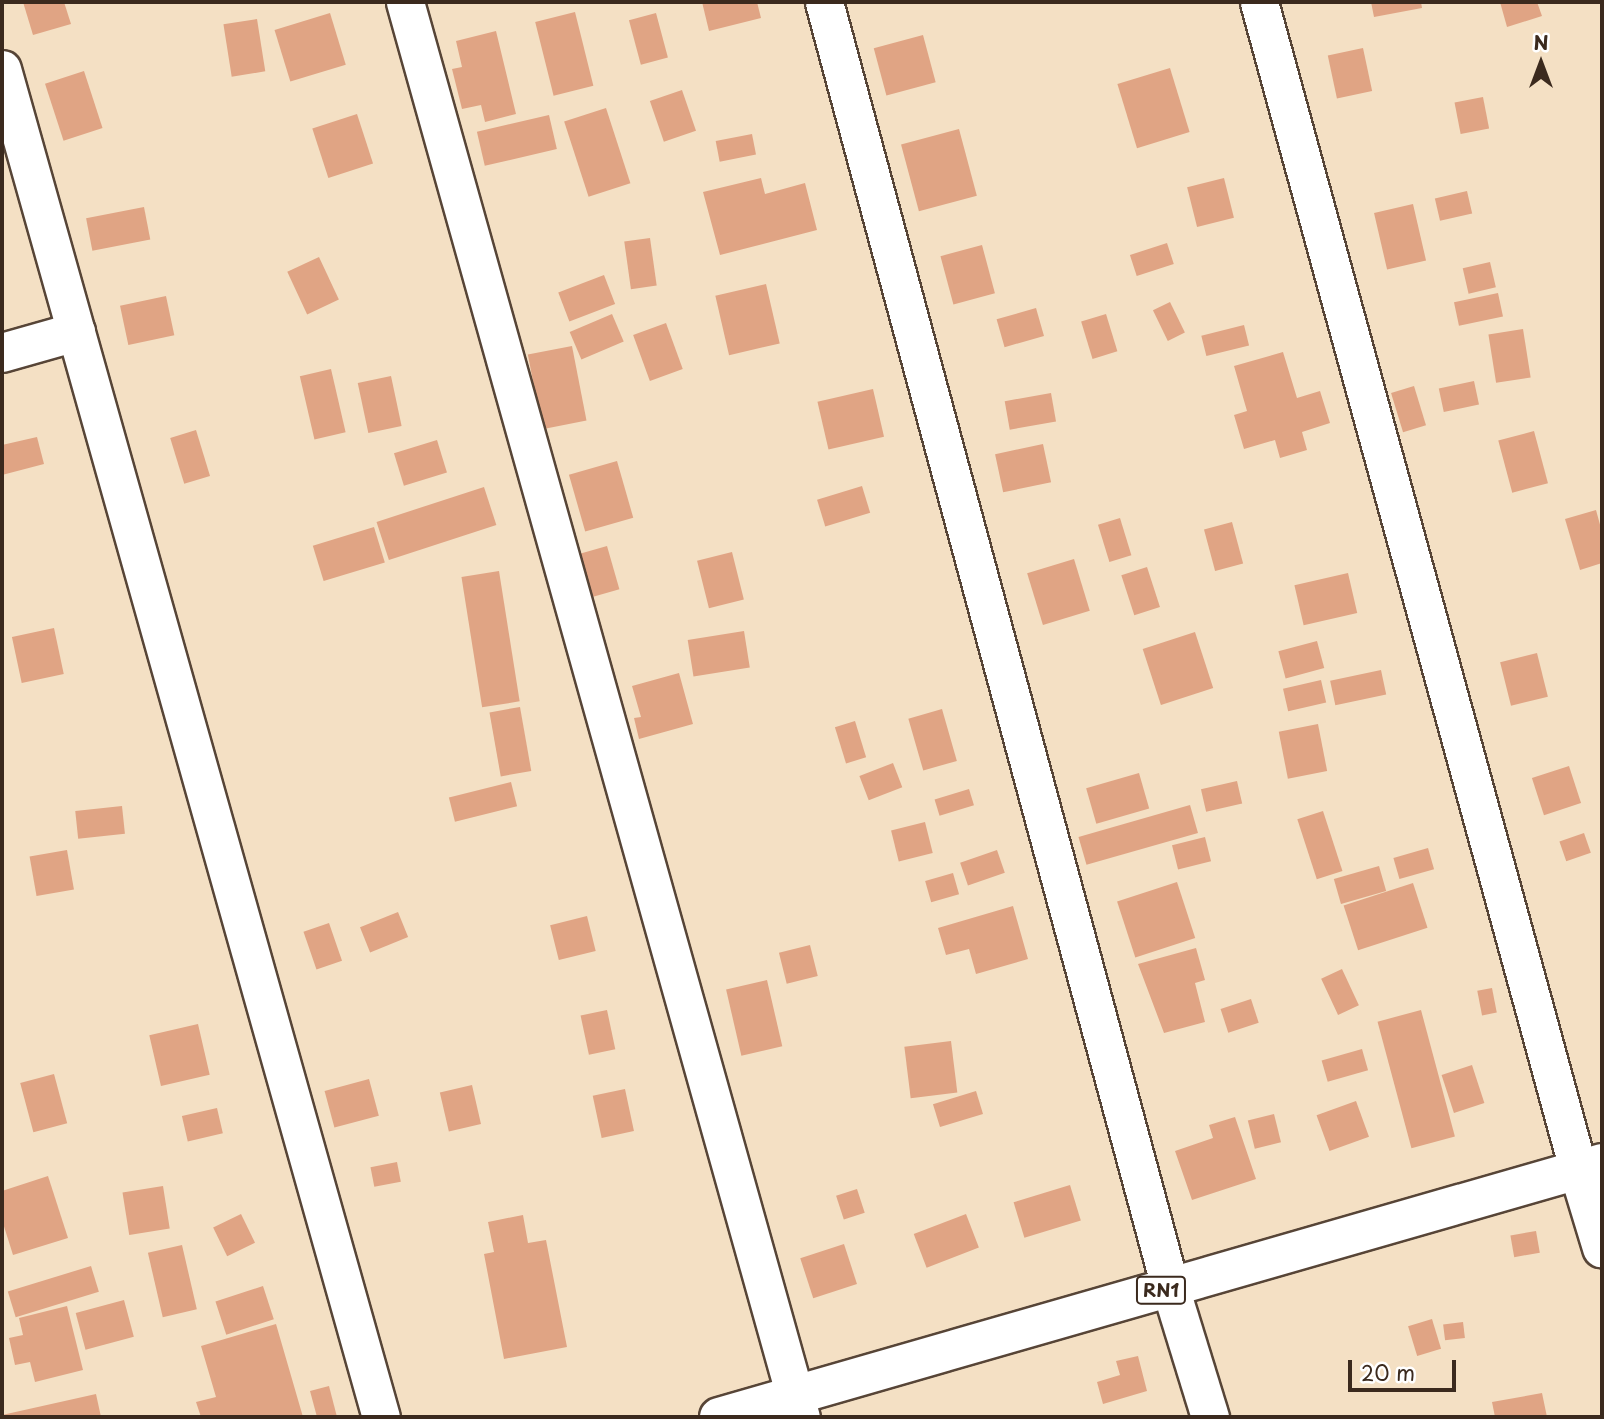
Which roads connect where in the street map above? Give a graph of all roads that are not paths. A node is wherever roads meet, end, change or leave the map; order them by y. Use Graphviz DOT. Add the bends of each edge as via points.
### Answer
graph roads {
  1 [pos="405,2"];
  2 [pos="824,2"];
  3 [pos="1259,2"];
  4 [pos="2,69"];
  5 [pos="76,332"];
  6 [pos="2,353"];
  7 [pos="1590,1166"];
  8 [pos="1602,1248"];
  9 [pos="1170,1287"];
  10 [pos="798,1406"];
  11 [pos="381,1417"];
  12 [pos="719,1417"];
  13 [pos="1210,1417"];
  1 -- 10 [label="street"];
  2 -- 9 [label="street"];
  3 -- 7 [label="street"];
  4 -- 5 [label="street"];
  5 -- 6 [label="main road"];
  5 -- 11 [label="street"];
  7 -- 8 [label="main road"];
  7 -- 9 [label="main road, RN1"];
  9 -- 10 [label="main road, RN1"];
  9 -- 13 [label="street"];
  10 -- 12 [label="main road, RN1"];
}
